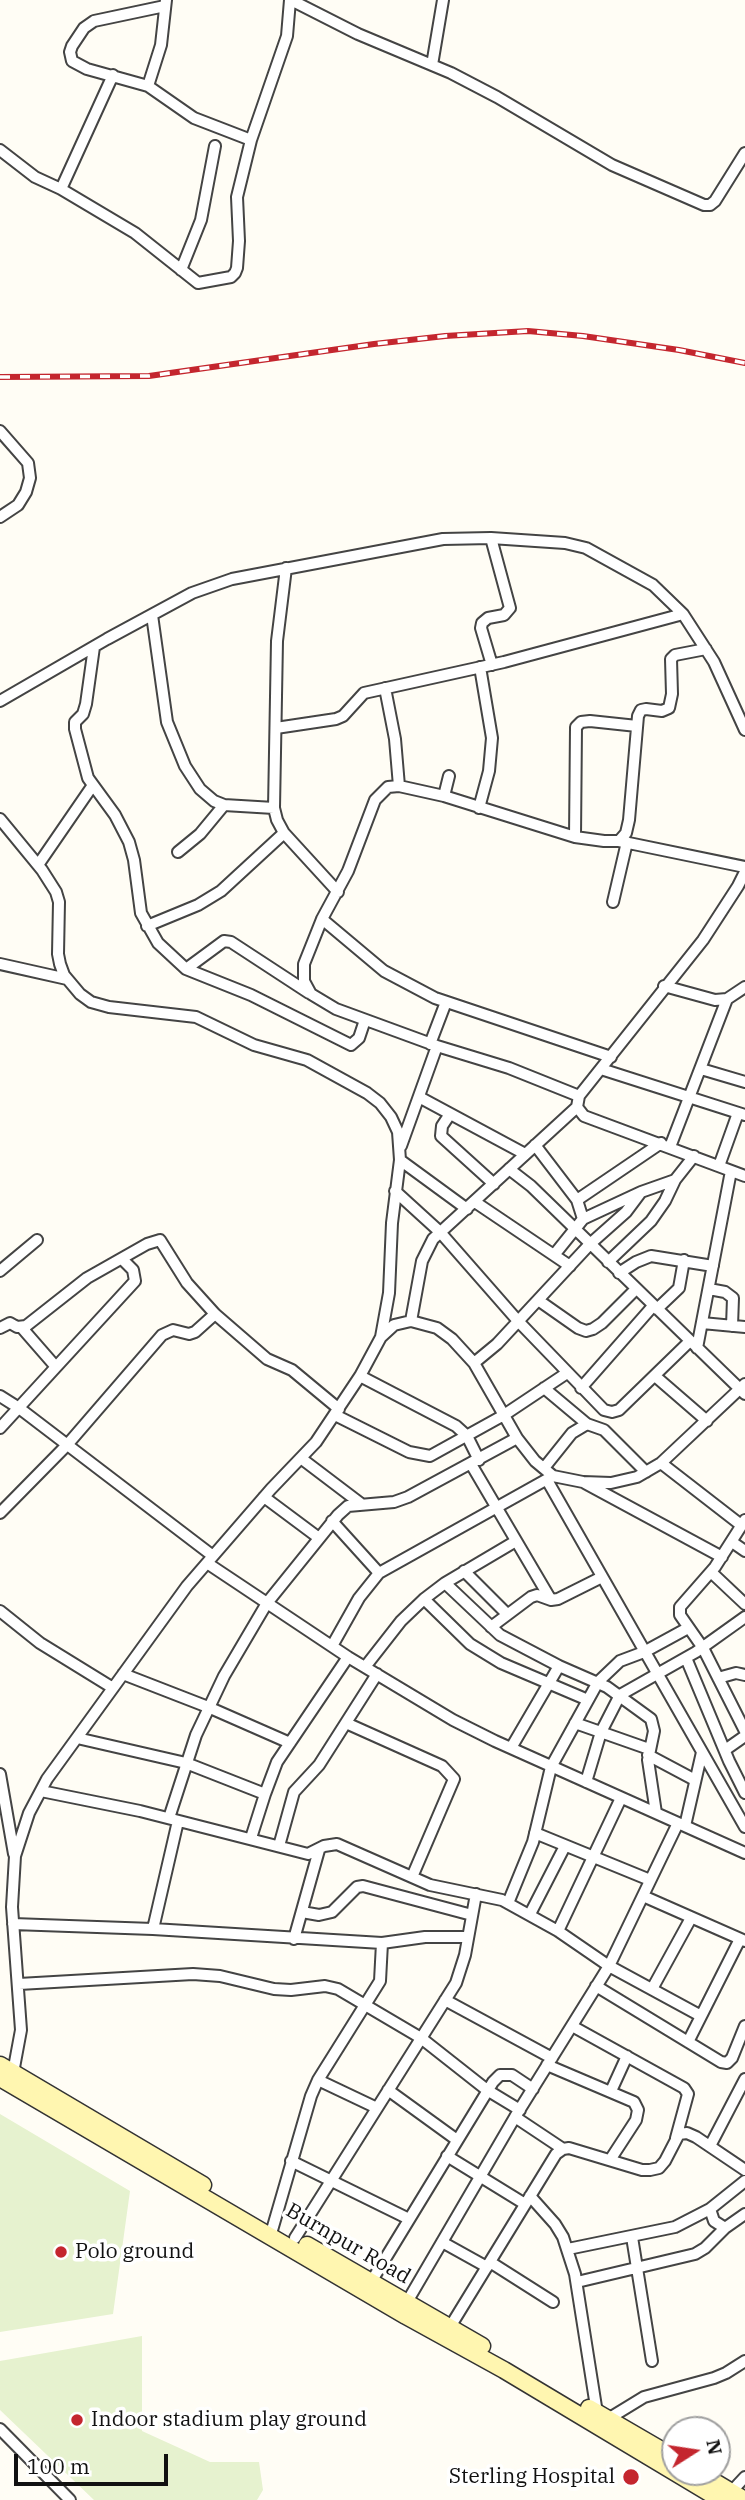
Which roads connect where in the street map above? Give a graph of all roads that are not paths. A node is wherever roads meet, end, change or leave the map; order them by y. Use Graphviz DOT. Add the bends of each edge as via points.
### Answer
graph roads {
  1 [pos="290,0"];
  2 [pos="443,0"];
  3 [pos="166,3"];
  4 [pos="432,65"];
  5 [pos="113,75"];
  6 [pos="148,86"];
  7 [pos="251,140"];
  8 [pos="215,146"];
  9 [pos="0,150"];
  10 [pos="744,158"];
  11 [pos="61,189"];
  12 [pos="181,270"];
  13 [pos="0,431"];
  14 [pos="0,517"];
  15 [pos="491,538"];
  16 [pos="286,568"];
  17 [pos="683,614"];
  18 [pos="152,615"];
  19 [pos="94,647"];
  20 [pos="706,649"];
  21 [pos="486,666"];
  22 [pos="386,688"];
  23 [pos="0,701"];
  24 [pos="637,726"];
  25 [pos="276,728"];
  26 [pos="745,730"];
  27 [pos="449,776"];
  28 [pos="93,785"];
  29 [pos="399,786"];
  30 [pos="444,796"];
  31 [pos="224,805"];
  32 [pos="274,808"];
  33 [pos="479,808"];
  34 [pos="0,819"];
  35 [pos="284,833"];
  36 [pos="575,837"];
  37 [pos="623,842"];
  38 [pos="178,852"];
  39 [pos="38,865"];
  40 [pos="745,869"];
  41 [pos="742,887"];
  42 [pos="338,891"];
  43 [pos="613,902"];
  44 [pos="322,919"];
  45 [pos="147,926"];
  46 [pos="0,964"];
  47 [pos="186,969"];
  48 [pos="67,979"];
  49 [pos="664,986"];
  50 [pos="745,987"];
  51 [pos="311,994"];
  52 [pos="727,999"];
  53 [pos="446,1002"];
  54 [pos="365,1020"];
  55 [pos="434,1045"];
  56 [pos="611,1057"];
  57 [pos="601,1069"];
  58 [pos="701,1069"];
  59 [pos="745,1082"];
  60 [pos="419,1097"];
  61 [pos="690,1098"];
  62 [pos="578,1101"];
  63 [pos="450,1114"];
  64 [pos="743,1114"];
  65 [pos="535,1145"];
  66 [pos="666,1145"];
  67 [pos="525,1154"];
  68 [pos="400,1155"];
  69 [pos="694,1156"];
  70 [pos="719,1166"];
  71 [pos="509,1169"];
  72 [pos="731,1171"];
  73 [pos="745,1176"];
  74 [pos="675,1180"];
  75 [pos="494,1184"];
  76 [pos="395,1191"];
  77 [pos="641,1192"];
  78 [pos="577,1200"];
  79 [pos="471,1205"];
  80 [pos="583,1219"];
  81 [pos="576,1230"];
  82 [pos="440,1232"];
  83 [pos="37,1240"];
  84 [pos="590,1244"];
  85 [pos="554,1255"];
  86 [pos="122,1259"];
  87 [pos="684,1260"];
  88 [pos="608,1262"];
  89 [pos="570,1266"];
  90 [pos="713,1266"];
  91 [pos="0,1271"];
  92 [pos="619,1273"];
  93 [pos="636,1289"];
  94 [pos="709,1289"];
  95 [pos="538,1300"];
  96 [pos="655,1308"];
  97 [pos="215,1314"];
  98 [pos="411,1321"];
  99 [pos="518,1321"];
  100 [pos="702,1323"];
  101 [pos="732,1326"];
  102 [pos="745,1327"];
  103 [pos="0,1328"];
  104 [pos="22,1328"];
  105 [pos="381,1336"];
  106 [pos="694,1344"];
  107 [pos="474,1363"];
  108 [pos="56,1367"];
  109 [pos="567,1373"];
  110 [pos="360,1376"];
  111 [pos="655,1376"];
  112 [pos="544,1388"];
  113 [pos="581,1388"];
  114 [pos="743,1389"];
  115 [pos="0,1396"];
  116 [pos="19,1408"];
  117 [pos="337,1412"];
  118 [pos="504,1415"];
  119 [pos="707,1421"];
  120 [pos="587,1424"];
  121 [pos="0,1428"];
  122 [pos="467,1436"];
  123 [pos="517,1438"];
  124 [pos="67,1445"];
  125 [pos="302,1459"];
  126 [pos="475,1462"];
  127 [pos="661,1463"];
  128 [pos="646,1472"];
  129 [pos="548,1475"];
  130 [pos="583,1482"];
  131 [pos="264,1497"];
  132 [pos="360,1503"];
  133 [pos="497,1508"];
  134 [pos="0,1513"];
  135 [pos="332,1521"];
  136 [pos="743,1523"];
  137 [pos="318,1538"];
  138 [pos="516,1541"];
  139 [pos="732,1542"];
  140 [pos="745,1551"];
  141 [pos="722,1557"];
  142 [pos="210,1559"];
  143 [pos="464,1572"];
  144 [pos="710,1572"];
  145 [pos="379,1573"];
  146 [pos="602,1577"];
  147 [pos="445,1583"];
  148 [pos="424,1599"];
  149 [pos="551,1600"];
  150 [pos="267,1603"];
  151 [pos="745,1604"];
  152 [pos="0,1611"];
  153 [pos="507,1615"];
  154 [pos="745,1617"];
  155 [pos="491,1627"];
  156 [pos="688,1628"];
  157 [pos="332,1646"];
  158 [pos="703,1648"];
  159 [pos="644,1652"];
  160 [pos="348,1657"];
  161 [pos="686,1658"];
  162 [pos="559,1665"];
  163 [pos="365,1667"];
  164 [pos="123,1674"];
  165 [pos="377,1674"];
  166 [pos="657,1675"];
  167 [pos="745,1675"];
  168 [pos="718,1678"];
  169 [pos="549,1682"];
  170 [pos="598,1682"];
  171 [pos="113,1688"];
  172 [pos="620,1695"];
  173 [pos="588,1700"];
  174 [pos="208,1707"];
  175 [pos="346,1723"];
  176 [pos="575,1723"];
  177 [pos="601,1732"];
  178 [pos="744,1737"];
  179 [pos="77,1738"];
  180 [pos="290,1742"];
  181 [pos="511,1748"];
  182 [pos="724,1750"];
  183 [pos="649,1752"];
  184 [pos="702,1752"];
  185 [pos="186,1763"];
  186 [pos="551,1767"];
  187 [pos="0,1774"];
  188 [pos="695,1780"];
  189 [pos="586,1782"];
  190 [pos="41,1791"];
  191 [pos="745,1793"];
  192 [pos="265,1794"];
  193 [pos="621,1798"];
  194 [pos="656,1813"];
  195 [pos="174,1820"];
  196 [pos="682,1825"];
  197 [pos="745,1827"];
  198 [pos="535,1833"];
  199 [pos="251,1838"];
  200 [pos="279,1846"];
  201 [pos="565,1846"];
  202 [pos="319,1850"];
  203 [pos="745,1853"];
  204 [pos="15,1856"];
  205 [pos="593,1857"];
  206 [pos="412,1877"];
  207 [pos="650,1880"];
  208 [pos="476,1894"];
  209 [pos="643,1896"];
  210 [pos="508,1903"];
  211 [pos="302,1912"];
  212 [pos="530,1914"];
  213 [pos="472,1915"];
  214 [pos="691,1918"];
  215 [pos="13,1924"];
  216 [pos="153,1928"];
  217 [pos="558,1931"];
  218 [pos="468,1937"];
  219 [pos="294,1939"];
  220 [pos="742,1940"];
  221 [pos="382,1943"];
  222 [pos="609,1966"];
  223 [pos="19,1984"];
  224 [pos="596,1986"];
  225 [pos="652,1990"];
  226 [pos="445,2000"];
  227 [pos="365,2004"];
  228 [pos="701,2016"];
  229 [pos="572,2026"];
  230 [pos="745,2026"];
  231 [pos="421,2038"];
  232 [pos="688,2042"];
  233 [pos="627,2056"];
  234 [pos="732,2058"];
  235 [pos="550,2061"];
  236 [pos="745,2064"];
  237 [pos="4,2072"];
  238 [pos="745,2079"];
  239 [pos="318,2080"];
  240 [pos="533,2089"];
  241 [pos="388,2090"];
  242 [pos="488,2090"];
  243 [pos="611,2091"];
  244 [pos="377,2108"];
  245 [pos="517,2114"];
  246 [pos="676,2138"];
  247 [pos="457,2140"];
  248 [pos="710,2146"];
  249 [pos="563,2149"];
  250 [pos="447,2156"];
  251 [pos="610,2160"];
  252 [pos="291,2161"];
  253 [pos="745,2170"];
  254 [pos="481,2176"];
  255 [pos="332,2180"];
  256 [pos="745,2181"];
  257 [pos="527,2200"];
  258 [pos="710,2209"];
  259 [pos="745,2214"];
  260 [pos="409,2219"];
  261 [pos="725,2228"];
  262 [pos="273,2232"];
  263 [pos="632,2236"];
  264 [pos="295,2238"];
  265 [pos="442,2242"];
  266 [pos="568,2249"];
  267 [pos="489,2264"];
  268 [pos="637,2269"];
  269 [pos="371,2282"];
  270 [pos="577,2282"];
  271 [pos="407,2302"];
  272 [pos="553,2302"];
  273 [pos="450,2327"];
  274 [pos="652,2361"];
  275 [pos="745,2361"];
  276 [pos="603,2416"];
  277 [pos="0,2429"];
  278 [pos="661,2451"];
  279 [pos="745,2477"];
  280 [pos="717,2486"];
  281 [pos="732,2497"];
  282 [pos="70,2500"];
  1 -- 4 [label="street"];
  1 -- 7 [label="street" via="287,36"];
  2 -- 4 [label="street"];
  3 -- 5 [label="street" via="104,17 84,28 72,46 72,61"];
  3 -- 6 [label="street" via="159,55"];
  4 -- 10 [label="street" via="497,97 612,165 704,205 715,201"];
  5 -- 6 [label="street"];
  5 -- 11 [label="street"];
  6 -- 7 [label="street" via="194,118"];
  7 -- 12 [label="street" via="236,205 239,241 235,273 198,283"];
  8 -- 12 [label="street" via="201,219"];
  9 -- 11 [label="street" via="34,177"];
  11 -- 12 [label="street" via="135,233"];
  13 -- 14 [label="street" via="28,463 30,478 18,505"];
  15 -- 16 [label="street" via="443,539"];
  15 -- 17 [label="street" via="586,548 653,585"];
  15 -- 21 [label="street" via="510,608 482,623"];
  16 -- 18 [label="street" via="192,593"];
  16 -- 25 [label="street" via="277,641"];
  17 -- 20 [label="street"];
  17 -- 21 [label="street"];
  18 -- 19 [label="street"];
  18 -- 31 [label="street" via="167,722 184,766 200,789"];
  19 -- 23 [label="street"];
  19 -- 28 [label="street" via="86,704 75,722 81,759"];
  20 -- 24 [label="street" via="671,659 672,703 662,711 641,710"];
  20 -- 26 [label="street"];
  21 -- 22 [label="street"];
  21 -- 33 [label="street" via="492,738"];
  22 -- 25 [label="street" via="364,693 336,719"];
  22 -- 29 [label="street"];
  24 -- 36 [label="street" via="590,721 576,727"];
  24 -- 37 [label="street"];
  25 -- 32 [label="street"];
  27 -- 30 [label="street"];
  28 -- 39 [label="street"];
  28 -- 45 [label="street" via="129,842"];
  29 -- 30 [label="street"];
  29 -- 42 [label="street" via="388,787 375,800"];
  30 -- 33 [label="street"];
  31 -- 32 [label="street"];
  31 -- 38 [label="street"];
  32 -- 35 [label="street"];
  33 -- 36 [label="street"];
  34 -- 39 [label="street"];
  35 -- 42 [label="street"];
  35 -- 45 [label="street" via="221,891"];
  36 -- 37 [label="street"];
  37 -- 40 [label="street"];
  37 -- 43 [label="street"];
  39 -- 48 [label="street" via="57,892 58,954"];
  40 -- 41 [label="street"];
  41 -- 49 [label="street"];
  42 -- 44 [label="street"];
  44 -- 51 [label="street" via="304,964 304,981"];
  44 -- 53 [label="street" via="384,971"];
  45 -- 47 [label="street"];
  46 -- 48 [label="street"];
  47 -- 51 [label="street" via="224,941 231,942"];
  47 -- 54 [label="street" via="251,995 351,1045 359,1038"];
  48 -- 68 [label="street" via="91,1002 196,1017 254,1045 324,1068 380,1103 398,1132"];
  49 -- 52 [label="street"];
  49 -- 56 [label="street"];
  50 -- 52 [label="street"];
  51 -- 54 [label="street"];
  52 -- 58 [label="street"];
  53 -- 55 [label="street"];
  53 -- 56 [label="street"];
  54 -- 55 [label="street"];
  55 -- 60 [label="street"];
  55 -- 62 [label="street" via="509,1068"];
  56 -- 57 [label="street"];
  57 -- 61 [label="street"];
  57 -- 62 [label="street"];
  58 -- 59 [label="street"];
  58 -- 61 [label="street"];
  60 -- 63 [label="street"];
  60 -- 68 [label="street"];
  61 -- 64 [label="street"];
  61 -- 66 [label="street"];
  62 -- 65 [label="street"];
  62 -- 66 [label="street" via="584,1116"];
  63 -- 67 [label="street"];
  63 -- 75 [label="street" via="441,1136"];
  64 -- 70 [label="street"];
  65 -- 67 [label="street"];
  65 -- 78 [label="street"];
  66 -- 69 [label="street"];
  66 -- 78 [label="street"];
  67 -- 71 [label="street"];
  68 -- 76 [label="street"];
  68 -- 79 [label="street"];
  69 -- 70 [label="street"];
  69 -- 74 [label="street"];
  70 -- 72 [label="street"];
  71 -- 75 [label="street"];
  71 -- 81 [label="street"];
  72 -- 73 [label="street"];
  72 -- 90 [label="street"];
  74 -- 77 [label="street"];
  74 -- 88 [label="street" via="651,1221"];
  75 -- 79 [label="street"];
  76 -- 82 [label="street"];
  76 -- 105 [label="street" via="389,1293"];
  77 -- 80 [label="street"];
  77 -- 84 [label="street"];
  78 -- 80 [label="street"];
  79 -- 82 [label="street"];
  79 -- 85 [label="street"];
  80 -- 81 [label="street"];
  81 -- 84 [label="street"];
  81 -- 85 [label="street"];
  82 -- 98 [label="street" via="422,1261"];
  82 -- 99 [label="street"];
  83 -- 91 [label="street"];
  84 -- 88 [label="street"];
  84 -- 89 [label="street"];
  85 -- 89 [label="street"];
  86 -- 97 [label="street" via="160,1240 187,1283"];
  86 -- 104 [label="street" via="75,1287"];
  86 -- 108 [label="street" via="133,1270 135,1282"];
  87 -- 90 [label="street"];
  87 -- 92 [label="street" via="651,1255"];
  87 -- 96 [label="street" via="679,1288"];
  88 -- 92 [label="street"];
  89 -- 95 [label="street"];
  90 -- 94 [label="street"];
  92 -- 93 [label="street"];
  93 -- 95 [label="street" via="602,1323 586,1331"];
  93 -- 96 [label="street"];
  94 -- 100 [label="street"];
  94 -- 101 [label="street" via="733,1298"];
  95 -- 99 [label="street"];
  96 -- 106 [label="street"];
  96 -- 113 [label="street"];
  97 -- 117 [label="street" via="267,1359 292,1370"];
  97 -- 124 [label="street" via="195,1332 173,1330 162,1335"];
  98 -- 105 [label="street" via="394,1325"];
  98 -- 107 [label="street" via="437,1328"];
  99 -- 107 [label="street"];
  99 -- 109 [label="street"];
  100 -- 101 [label="street"];
  100 -- 106 [label="street"];
  101 -- 102 [label="street"];
  103 -- 104 [label="street" via="10,1323"];
  104 -- 108 [label="street"];
  105 -- 110 [label="street"];
  106 -- 111 [label="street"];
  106 -- 114 [label="street"];
  107 -- 118 [label="street"];
  108 -- 116 [label="street"];
  109 -- 112 [label="street"];
  109 -- 113 [label="street"];
  110 -- 117 [label="street"];
  110 -- 122 [label="street" via="444,1419"];
  111 -- 113 [label="street" via="612,1412"];
  111 -- 119 [label="street"];
  112 -- 118 [label="street"];
  112 -- 120 [label="street"];
  114 -- 119 [label="street"];
  115 -- 116 [label="street"];
  116 -- 121 [label="street"];
  116 -- 124 [label="street"];
  117 -- 122 [label="street" via="419,1456 430,1456"];
  117 -- 125 [label="street"];
  118 -- 122 [label="street"];
  118 -- 123 [label="street"];
  119 -- 127 [label="street"];
  120 -- 128 [label="street" via="604,1430"];
  120 -- 129 [label="street" via="572,1433"];
  122 -- 126 [label="street"];
  123 -- 126 [label="street"];
  123 -- 129 [label="street"];
  124 -- 134 [label="street"];
  124 -- 142 [label="street"];
  125 -- 131 [label="street"];
  125 -- 132 [label="street"];
  126 -- 132 [label="street" via="394,1502"];
  126 -- 133 [label="street"];
  127 -- 128 [label="street"];
  127 -- 136 [label="street"];
  128 -- 130 [label="street" via="611,1483"];
  129 -- 130 [label="street"];
  129 -- 133 [label="street"];
  129 -- 146 [label="street"];
  130 -- 141 [label="street"];
  131 -- 137 [label="street"];
  131 -- 142 [label="street"];
  132 -- 135 [label="street" via="348,1506"];
  133 -- 138 [label="street"];
  133 -- 145 [label="street"];
  135 -- 137 [label="street"];
  135 -- 145 [label="street"];
  136 -- 139 [label="street"];
  137 -- 150 [label="street"];
  138 -- 143 [label="street"];
  138 -- 149 [label="street"];
  139 -- 140 [label="street"];
  139 -- 141 [label="street"];
  141 -- 144 [label="street"];
  142 -- 150 [label="street"];
  142 -- 164 [label="street"];
  143 -- 147 [label="street"];
  143 -- 153 [label="street"];
  144 -- 151 [label="street"];
  144 -- 156 [label="street" via="680,1608"];
  145 -- 157 [label="street"];
  146 -- 149 [label="street"];
  146 -- 159 [label="street"];
  147 -- 148 [label="street"];
  147 -- 155 [label="street"];
  148 -- 163 [label="street"];
  148 -- 169 [label="street" via="470,1644 501,1663"];
  149 -- 153 [label="street" via="531,1597"];
  150 -- 157 [label="street"];
  150 -- 174 [label="street"];
  152 -- 171 [label="street" via="40,1643"];
  153 -- 155 [label="street"];
  154 -- 158 [label="street"];
  155 -- 162 [label="street"];
  156 -- 158 [label="street"];
  156 -- 159 [label="street"];
  157 -- 160 [label="street"];
  158 -- 161 [label="street"];
  158 -- 168 [label="street"];
  159 -- 166 [label="street"];
  159 -- 170 [label="street" via="620,1661"];
  160 -- 163 [label="street"];
  160 -- 180 [label="street"];
  161 -- 166 [label="street"];
  161 -- 182 [label="street"];
  162 -- 169 [label="street"];
  162 -- 170 [label="street"];
  163 -- 165 [label="street"];
  164 -- 171 [label="street"];
  164 -- 174 [label="street"];
  165 -- 175 [label="street"];
  165 -- 181 [label="street" via="453,1720"];
  166 -- 172 [label="street"];
  166 -- 184 [label="street"];
  167 -- 168 [label="street"];
  168 -- 178 [label="street"];
  169 -- 173 [label="street"];
  169 -- 181 [label="street"];
  170 -- 172 [label="street"];
  170 -- 173 [label="street"];
  171 -- 179 [label="street"];
  172 -- 177 [label="street"];
  172 -- 183 [label="street" via="651,1719 654,1731"];
  173 -- 176 [label="street"];
  174 -- 180 [label="street"];
  174 -- 185 [label="street"];
  175 -- 200 [label="street" via="319,1765 294,1792"];
  175 -- 206 [label="street" via="442,1766 454,1779"];
  176 -- 177 [label="street"];
  176 -- 186 [label="street"];
  177 -- 183 [label="street"];
  177 -- 189 [label="street"];
  178 -- 182 [label="street"];
  179 -- 185 [label="street"];
  179 -- 190 [label="street"];
  180 -- 192 [label="street"];
  181 -- 186 [label="street"];
  182 -- 191 [label="street"];
  183 -- 188 [label="street"];
  183 -- 194 [label="street"];
  184 -- 188 [label="street"];
  184 -- 197 [label="street"];
  185 -- 192 [label="street"];
  185 -- 195 [label="street"];
  186 -- 189 [label="street"];
  186 -- 198 [label="street"];
  187 -- 204 [label="street"];
  188 -- 196 [label="street"];
  189 -- 193 [label="street"];
  190 -- 195 [label="street"];
  190 -- 204 [label="street"];
  192 -- 199 [label="street"];
  193 -- 194 [label="street"];
  193 -- 205 [label="street"];
  194 -- 196 [label="street"];
  195 -- 199 [label="street"];
  195 -- 216 [label="street"];
  196 -- 203 [label="street"];
  196 -- 207 [label="street"];
  198 -- 201 [label="street"];
  198 -- 210 [label="street"];
  199 -- 200 [label="street"];
  200 -- 202 [label="street" via="308,1854"];
  201 -- 205 [label="street"];
  201 -- 212 [label="street"];
  202 -- 206 [label="street" via="337,1844"];
  202 -- 211 [label="street"];
  204 -- 215 [label="street"];
  205 -- 207 [label="street"];
  205 -- 217 [label="street"];
  206 -- 208 [label="street" via="442,1889"];
  207 -- 209 [label="street"];
  208 -- 210 [label="street"];
  208 -- 213 [label="street"];
  209 -- 214 [label="street"];
  209 -- 222 [label="street"];
  210 -- 212 [label="street"];
  211 -- 213 [label="street" via="332,1912 363,1886"];
  211 -- 219 [label="street"];
  212 -- 217 [label="street"];
  213 -- 218 [label="street"];
  214 -- 220 [label="street"];
  214 -- 225 [label="street"];
  215 -- 216 [label="street"];
  215 -- 223 [label="street"];
  216 -- 219 [label="street"];
  217 -- 222 [label="street"];
  218 -- 221 [label="street"];
  218 -- 226 [label="street" via="461,1970"];
  219 -- 221 [label="street"];
  220 -- 228 [label="street"];
  221 -- 227 [label="street" via="380,1982"];
  222 -- 224 [label="street"];
  222 -- 225 [label="street"];
  223 -- 227 [label="street" via="193,1974 274,1989 325,1986"];
  223 -- 237 [label="street" via="22,2030"];
  224 -- 229 [label="street"];
  224 -- 232 [label="street"];
  225 -- 228 [label="street"];
  226 -- 231 [label="street"];
  226 -- 235 [label="street"];
  227 -- 231 [label="street"];
  227 -- 239 [label="street"];
  228 -- 232 [label="street"];
  229 -- 233 [label="street"];
  229 -- 235 [label="street"];
  230 -- 234 [label="street"];
  231 -- 241 [label="street"];
  231 -- 242 [label="street"];
  232 -- 234 [label="street" via="721,2062"];
  233 -- 243 [label="street"];
  233 -- 246 [label="street" via="688,2094"];
  234 -- 236 [label="street"];
  235 -- 240 [label="street"];
  235 -- 243 [label="street"];
  237 -- 262 [label="street"];
  238 -- 248 [label="street"];
  239 -- 244 [label="street"];
  239 -- 252 [label="street"];
  240 -- 242 [label="street" via="512,2076 500,2075"];
  240 -- 245 [label="street"];
  241 -- 244 [label="street"];
  241 -- 247 [label="street"];
  242 -- 245 [label="street"];
  242 -- 247 [label="street"];
  243 -- 251 [label="street" via="634,2102 638,2110"];
  244 -- 255 [label="street"];
  245 -- 249 [label="street"];
  245 -- 254 [label="street"];
  246 -- 248 [label="street" via="687,2133"];
  246 -- 251 [label="street" via="659,2168 642,2170"];
  247 -- 250 [label="street"];
  248 -- 253 [label="street"];
  249 -- 251 [label="street"];
  249 -- 257 [label="street"];
  250 -- 254 [label="street"];
  250 -- 260 [label="street"];
  252 -- 255 [label="street"];
  252 -- 262 [label="street"];
  254 -- 257 [label="street"];
  254 -- 265 [label="street"];
  255 -- 260 [label="street"];
  255 -- 264 [label="street"];
  256 -- 258 [label="street"];
  257 -- 266 [label="street" via="555,2224"];
  257 -- 267 [label="street"];
  258 -- 261 [label="street" via="714,2221"];
  258 -- 263 [label="street" via="675,2227"];
  259 -- 261 [label="street"];
  260 -- 269 [label="street"];
  261 -- 268 [label="street" via="695,2254"];
  262 -- 264 [label="street, Burnpur Road"];
  262 -- 281 [label="street" via="406,2316"];
  263 -- 266 [label="street"];
  263 -- 268 [label="street"];
  264 -- 269 [label="street, Burnpur Road"];
  265 -- 267 [label="street"];
  265 -- 271 [label="street"];
  266 -- 270 [label="street"];
  267 -- 272 [label="street"];
  267 -- 273 [label="street"];
  268 -- 270 [label="street"];
  268 -- 274 [label="street"];
  269 -- 271 [label="street, Burnpur Road"];
  270 -- 276 [label="street"];
  271 -- 273 [label="street, Burnpur Road"];
  273 -- 276 [label="street, Burnpur Road"];
  275 -- 276 [label="street" via="714,2378 644,2397"];
  276 -- 278 [label="street, Burnpur Road"];
  277 -- 282 [label="street"];
  279 -- 281 [label="street"];
  280 -- 281 [label="street"];
}
